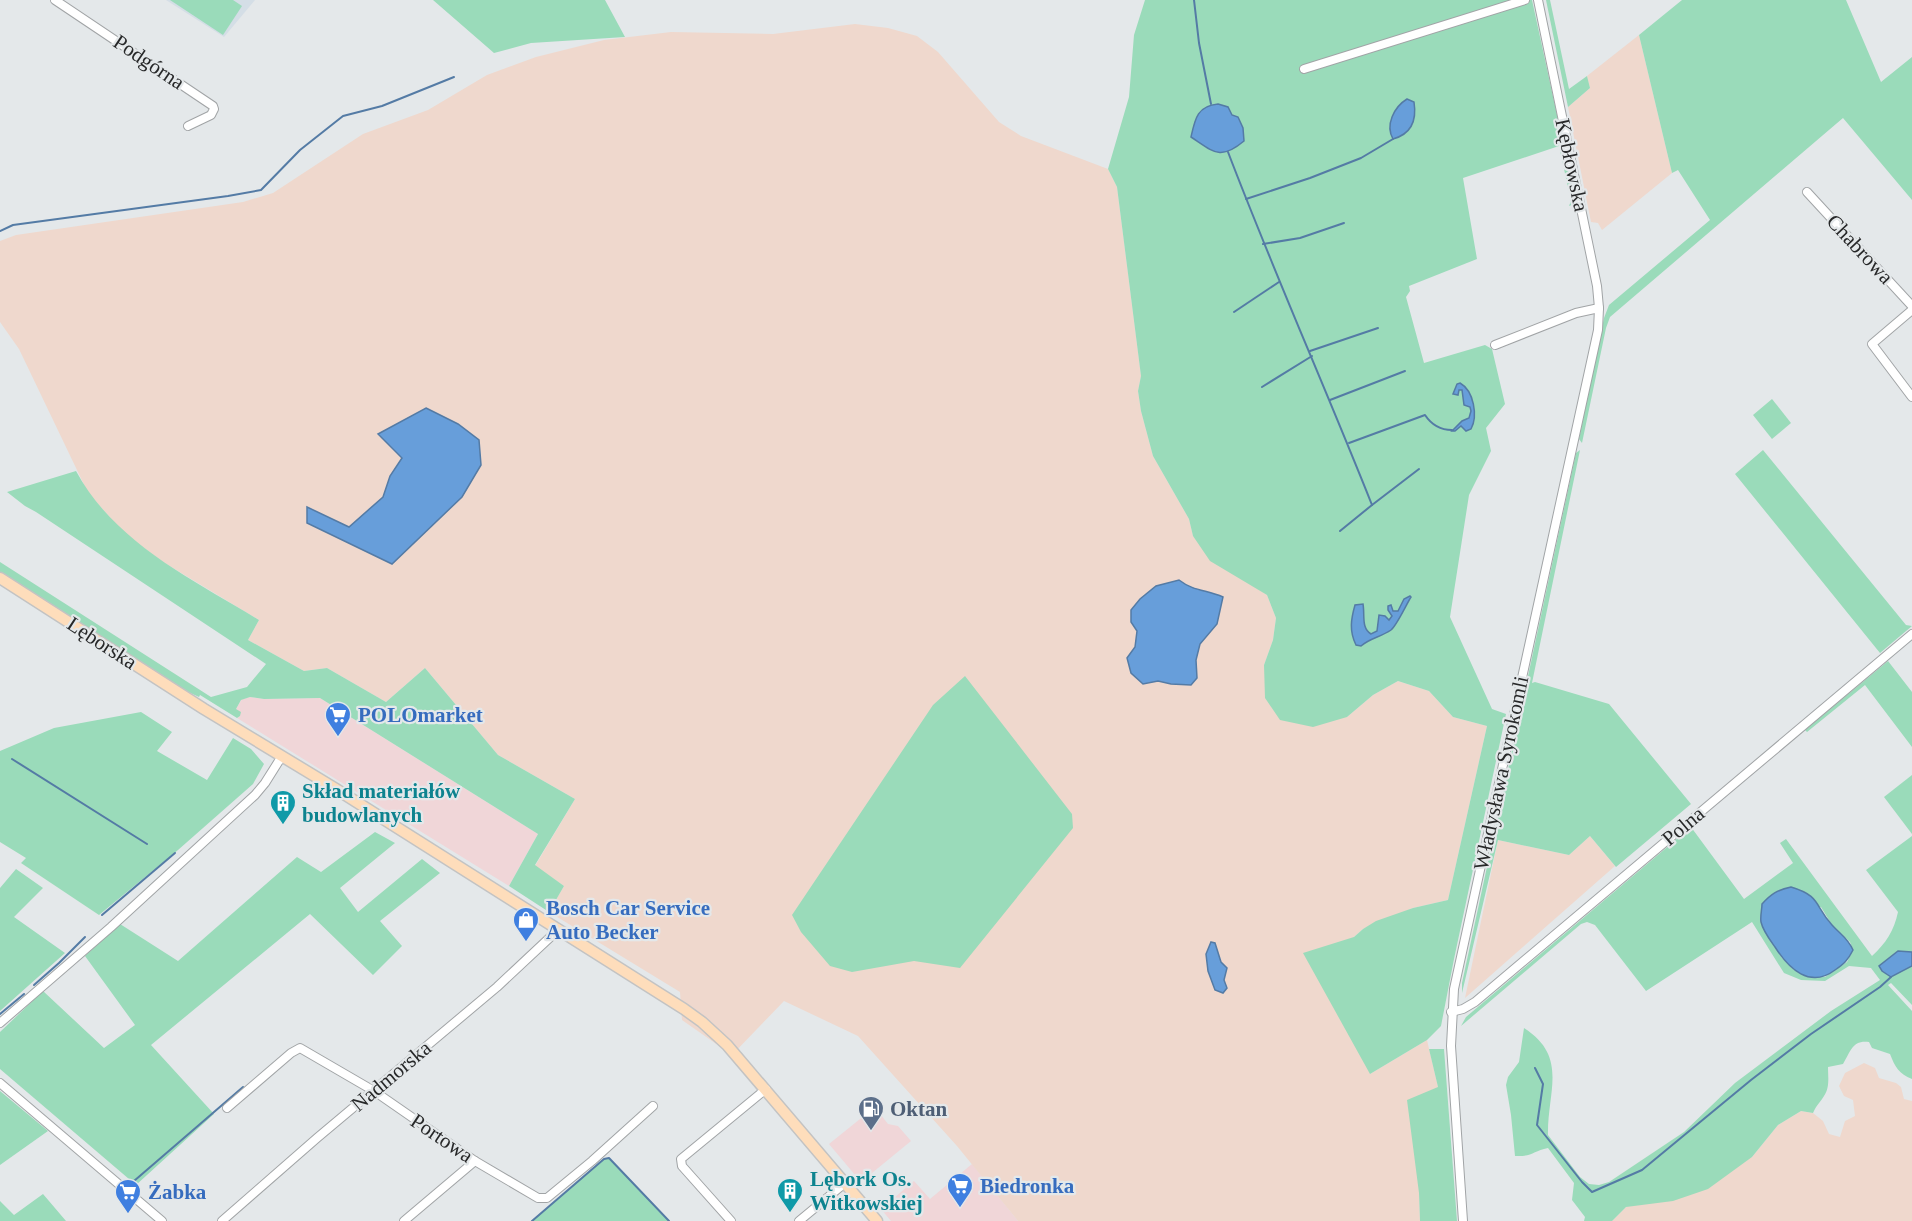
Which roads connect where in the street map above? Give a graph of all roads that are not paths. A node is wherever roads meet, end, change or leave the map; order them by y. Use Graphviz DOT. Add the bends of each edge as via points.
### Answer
graph roads {
  1 [pos="55,0"];
  2 [pos="1525,0"];
  3 [pos="1538,0"];
  4 [pos="1305,69"];
  5 [pos="188,126"];
  6 [pos="1807,192"];
  7 [pos="1599,308"];
  8 [pos="1912,308"];
  9 [pos="1598,330"];
  10 [pos="1495,345"];
  11 [pos="1912,397"];
  12 [pos="0,578"];
  13 [pos="1912,634"];
  14 [pos="282,756"];
  15 [pos="559,929"];
  16 [pos="1452,1012"];
  17 [pos="0,1023"];
  18 [pos="0,1083"];
  19 [pos="766,1089"];
  20 [pos="374,1090"];
  21 [pos="653,1106"];
  22 [pos="226,1108"];
  23 [pos="475,1161"];
  24 [pos="845,1183"];
  25 [pos="154,1214"];
  26 [pos="146,1221"];
  27 [pos="162,1221"];
  28 [pos="222,1221"];
  29 [pos="404,1221"];
  30 [pos="731,1221"];
  31 [pos="799,1221"];
  32 [pos="877,1221"];
  33 [pos="1463,1221"];
  1 -- 5 [label="street, Podgórna" via="213,106 211,115"];
  2 -- 4 [label="street"];
  3 -- 7 [label="street, Kębłowska"];
  6 -- 8 [label="street, Chabrowa"];
  7 -- 9 [label="street, Kębłowska"];
  7 -- 10 [label="street"];
  8 -- 11 [label="street, Chabrowa" via="1872,344"];
  9 -- 16 [label="street, Władysława Syrokomli" via="1457,974"];
  12 -- 14 [label="main road, Lęborska"];
  13 -- 16 [label="street, Polna" via="1475,1002"];
  14 -- 15 [label="main road, Lęborska"];
  14 -- 17 [label="street" via="255,795"];
  15 -- 19 [label="main road, Lęborska" via="702,1022"];
  15 -- 20 [label="street, Nadmorska" via="497,987"];
  16 -- 33 [label="street, Władysława Syrokomli"];
  18 -- 25 [label="street"];
  19 -- 24 [label="main road, Lęborska"];
  19 -- 30 [label="street" via="681,1159 682,1166"];
  20 -- 22 [label="street, Portowa" via="300,1048"];
  20 -- 23 [label="street, Portowa"];
  20 -- 28 [label="street, Nadmorska"];
  21 -- 23 [label="street, Portowa" via="548,1198 538,1198"];
  23 -- 29 [label="street"];
  24 -- 31 [label="street"];
  24 -- 32 [label="main road, Lęborska"];
  25 -- 26 [label="street"];
  25 -- 27 [label="street"];
}
